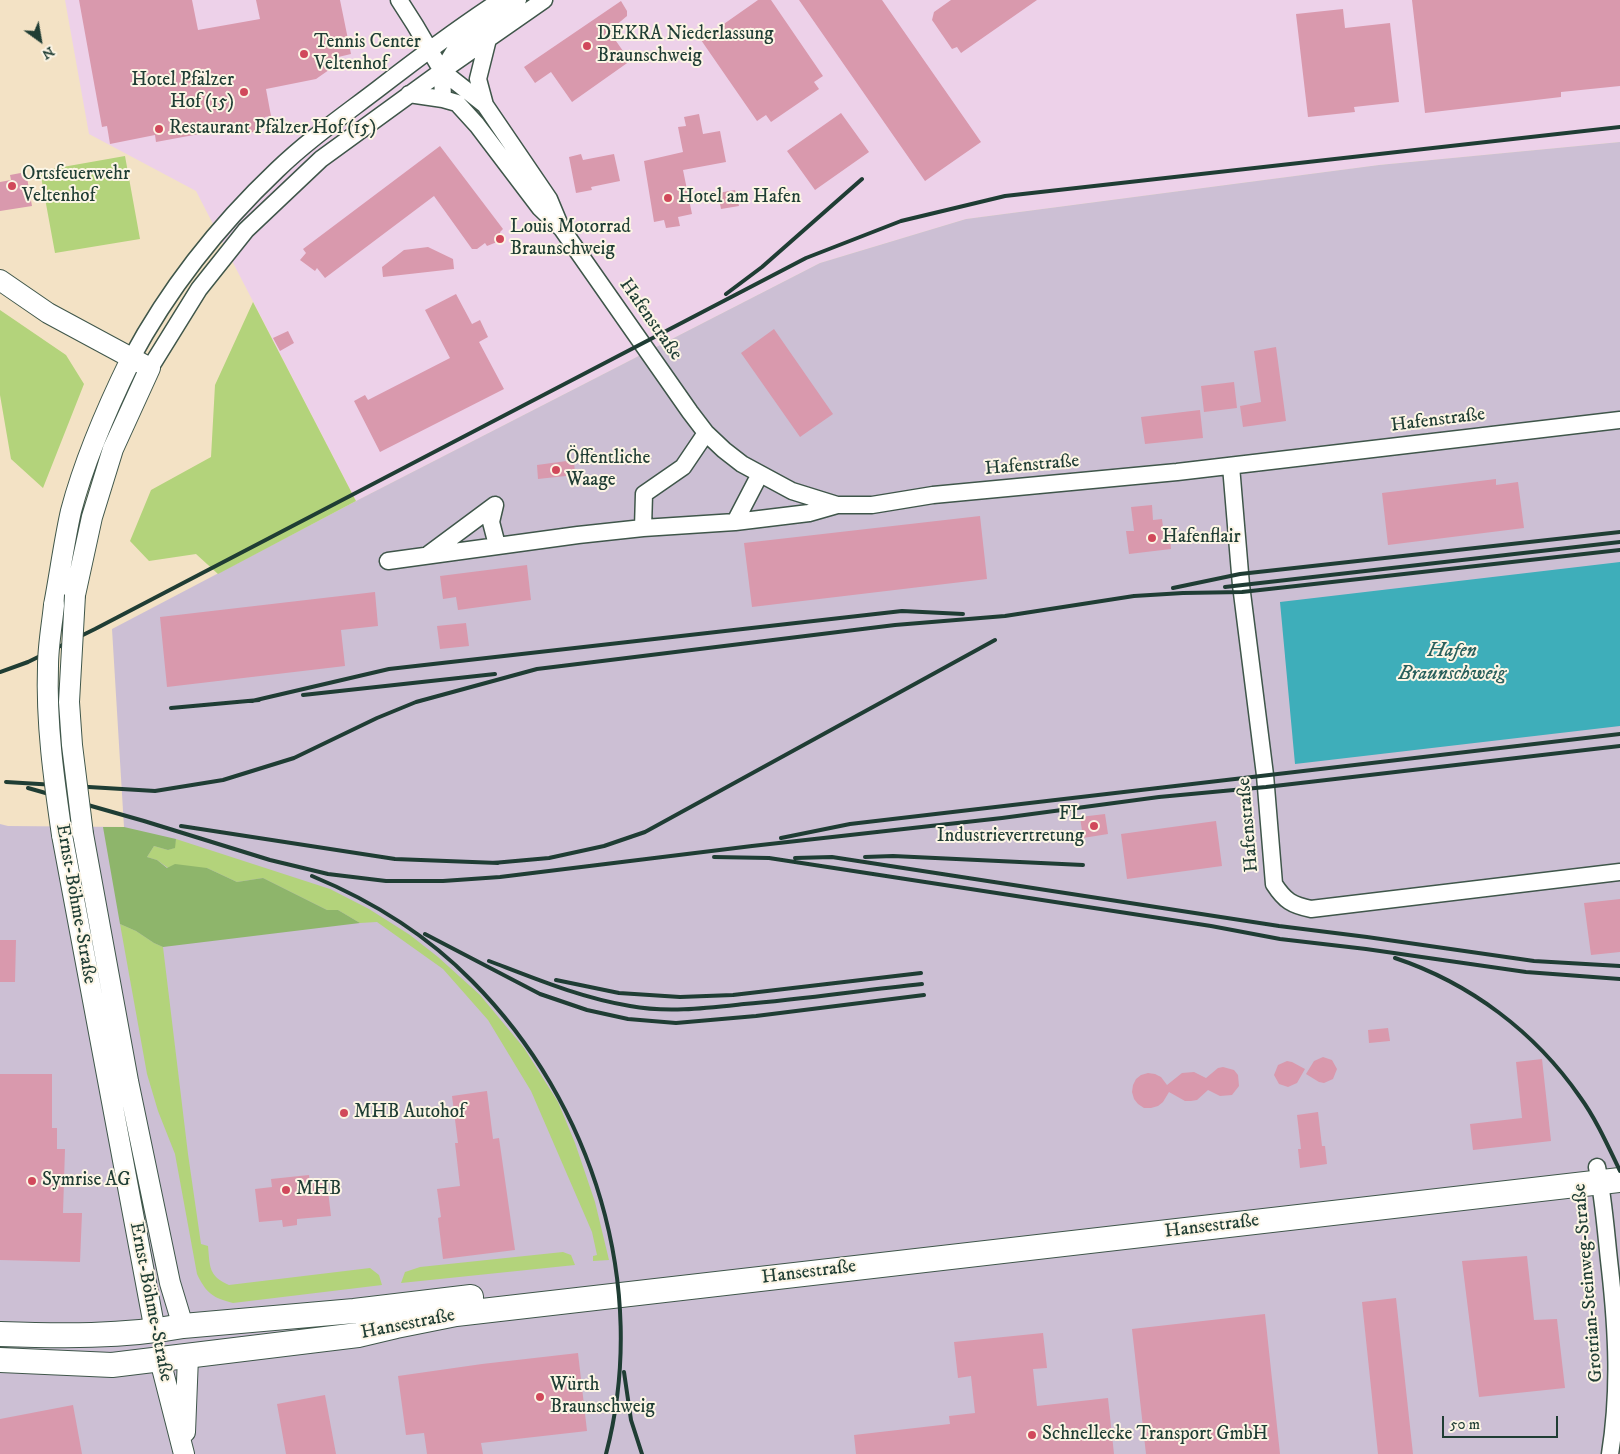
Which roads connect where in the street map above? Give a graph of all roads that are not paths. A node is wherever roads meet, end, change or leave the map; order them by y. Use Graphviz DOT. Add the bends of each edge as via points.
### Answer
graph roads {
  1 [pos="399,0"];
  2 [pos="501,0"];
  3 [pos="518,0"];
  4 [pos="544,0"];
  5 [pos="488,39"];
  6 [pos="430,48"];
  7 [pos="442,70"];
  8 [pos="409,94"];
  9 [pos="442,99"];
  10 [pos="485,105"];
  11 [pos="562,229"];
  12 [pos="0,280"];
  13 [pos="131,359"];
  14 [pos="150,368"];
  15 [pos="1620,420"];
  16 [pos="706,433"];
  17 [pos="1231,466"];
  18 [pos="760,474"];
  19 [pos="837,505"];
  20 [pos="735,522"];
  21 [pos="643,528"];
  22 [pos="497,545"];
  23 [pos="427,555"];
  24 [pos="388,561"];
  25 [pos="1620,872"];
  26 [pos="1609,1173"];
  27 [pos="183,1326"];
  28 [pos="155,1331"];
  29 [pos="0,1334"];
  30 [pos="188,1357"];
  31 [pos="0,1360"];
  32 [pos="160,1360"];
  33 [pos="1610,1454"];
  1 -- 6 [label="street"];
  2 -- 6 [label="street, Ernst-Böhme-Straße"];
  3 -- 7 [label="street, Ernst-Böhme-Straße" via="468,34"];
  4 -- 5 [label="street, Ernst-Böhme-Straße"];
  5 -- 7 [label="street, Ernst-Böhme-Straße"];
  5 -- 10 [label="street, Hafenstraße" via="478,79"];
  6 -- 7 [label="street"];
  6 -- 13 [label="street, Ernst-Böhme-Straße" via="292,157 232,214 172,291"];
  7 -- 8 [label="street, Ernst-Böhme-Straße"];
  7 -- 9 [label="street"];
  7 -- 10 [label="street, Hafenstraße"];
  8 -- 9 [label="street, Hafenstraße"];
  8 -- 14 [label="street, Ernst-Böhme-Straße" via="321,159 246,230 199,289"];
  9 -- 11 [label="street, Hafenstraße" via="457,103 540,208"];
  10 -- 11 [label="street, Hafenstraße" via="549,199"];
  11 -- 16 [label="street, Hafenstraße"];
  12 -- 13 [label="street" via="48,312"];
  13 -- 14 [label="street"];
  13 -- 28 [label="street, Ernst-Böhme-Straße, bridge" via="111,400 71,512 54,605 48,666 49,720 62,836"];
  14 -- 27 [label="street, Ernst-Böhme-Straße, bridge" via="113,449 92,517 75,595 69,702 83,834 128,1081 170,1283"];
  15 -- 17 [label="street, Hafenstraße"];
  16 -- 18 [label="street, Hafenstraße" via="724,450"];
  16 -- 21 [label="street" via="683,467 644,494"];
  17 -- 19 [label="street, Hafenstraße" via="934,495 872,505"];
  17 -- 25 [label="street, Hafenstraße" via="1274,884 1282,896 1295,905 1311,909"];
  18 -- 19 [label="street, Hafenstraße" via="792,490"];
  18 -- 20 [label="street"];
  19 -- 20 [label="street, Hafenstraße" via="809,513"];
  20 -- 21 [label="street, Hafenstraße"];
  21 -- 22 [label="street, Hafenstraße"];
  22 -- 23 [label="street, Hafenstraße"];
  22 -- 23 [label="street, Hafenstraße" via="491,522 495,505"];
  23 -- 24 [label="street, Hafenstraße"];
  26 -- 27 [label="main road, Hansestraße" via="354,1311"];
  26 -- 30 [label="main road, Hansestraße" via="456,1314 358,1335"];
  26 -- 33 [label="street, Grotrian-Steinweg-Straße" via="1619,1364 1615,1430"];
  27 -- 28 [label="main road, Hansestraße"];
  27 -- 30 [label="main road, Ernst-Böhme-Straße"];
  28 -- 29 [label="main road, Hansestraße" via="58,1336"];
  28 -- 32 [label="main road, Ernst-Böhme-Straße"];
  30 -- 32 [label="main road, Hansestraße"];
  30 -- 32 [label="street, Ernst-Böhme-Straße" via="184,1454"];
  31 -- 32 [label="main road, Hansestraße" via="112,1365"];
}
